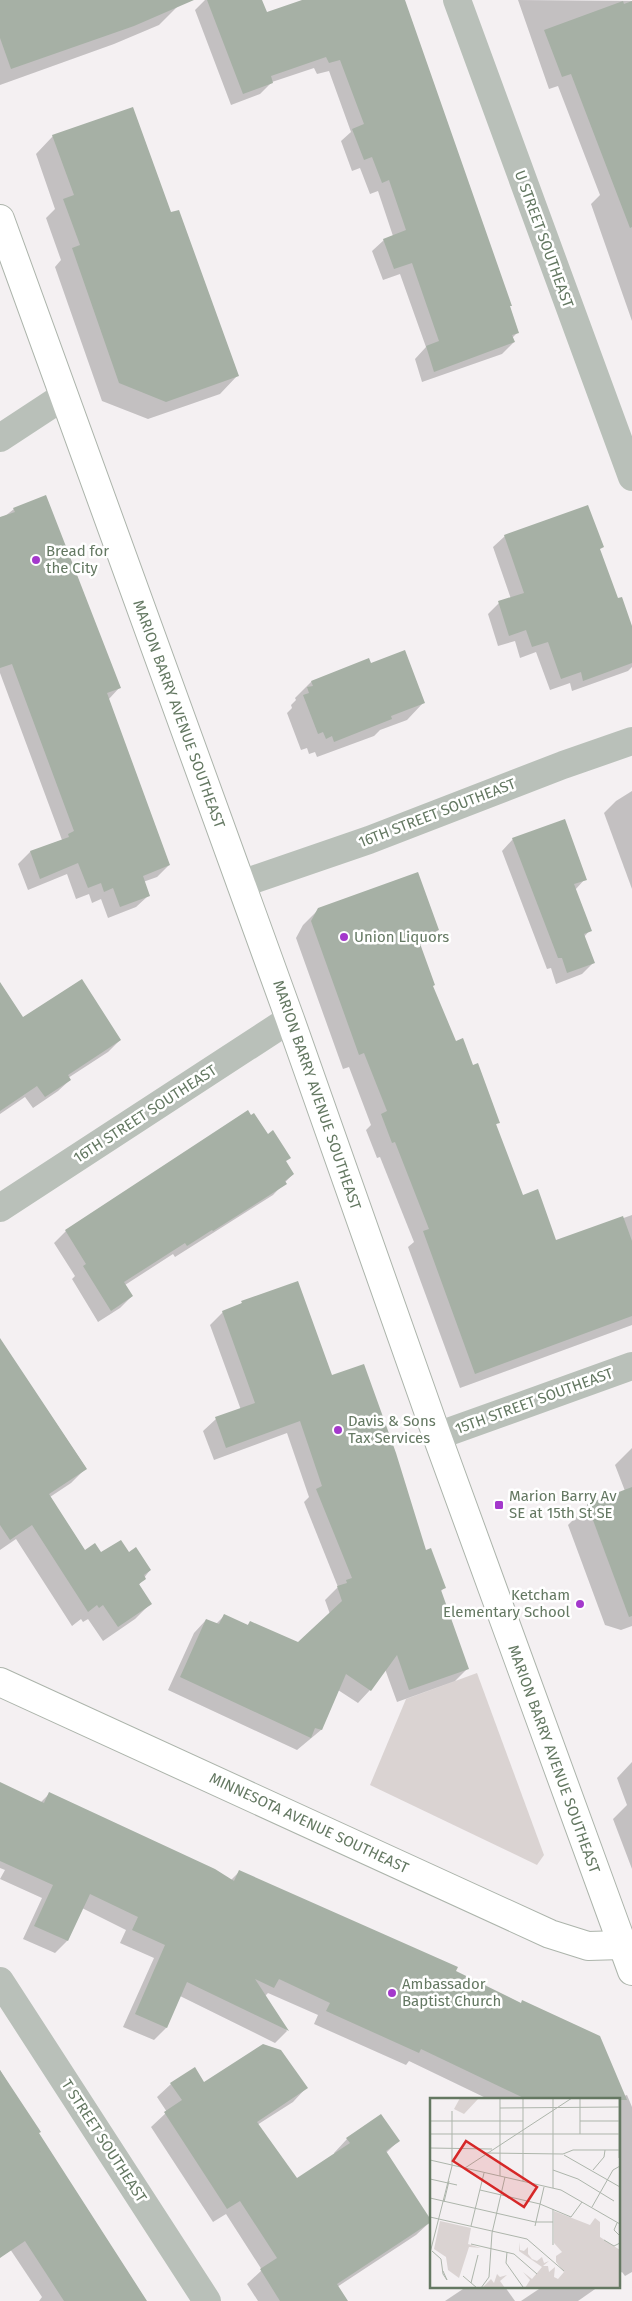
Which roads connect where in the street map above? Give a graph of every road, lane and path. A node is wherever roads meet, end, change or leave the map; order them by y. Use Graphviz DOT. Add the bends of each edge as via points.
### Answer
graph roads {
  1 [pos="457,0"];
  2 [pos="0,220"];
  3 [pos="64,396"];
  4 [pos="0,438"];
  5 [pos="632,477"];
  6 [pos="632,741"];
  7 [pos="241,884"];
  8 [pos="290,1019"];
  9 [pos="0,1208"];
  10 [pos="632,1366"];
  11 [pos="437,1436"];
  12 [pos="0,1682"];
  13 [pos="622,1945"];
  14 [pos="632,1972"];
  15 [pos="0,1981"];
  16 [pos="207,2301"];
  1 -- 5 [label="street, U STREET SOUTHEAST"];
  2 -- 3 [label="main road, MARION BARRY AVENUE SOUTHEAST"];
  3 -- 4 [label="street"];
  3 -- 7 [label="main road, MARION BARRY AVENUE SOUTHEAST"];
  6 -- 7 [label="street, 16TH STREET SOUTHEAST" via="369,840"];
  7 -- 8 [label="main road, MARION BARRY AVENUE SOUTHEAST"];
  8 -- 9 [label="street, 16TH STREET SOUTHEAST"];
  8 -- 11 [label="main road, MARION BARRY AVENUE SOUTHEAST"];
  10 -- 11 [label="street, 15TH STREET SOUTHEAST"];
  11 -- 13 [label="main road, MARION BARRY AVENUE SOUTHEAST"];
  12 -- 13 [label="main road, MINNESOTA AVENUE SOUTHEAST" via="550,1934 588,1946"];
  13 -- 14 [label="main road, MARION BARRY AVENUE SOUTHEAST"];
  15 -- 16 [label="street, T STREET SOUTHEAST"];
}
